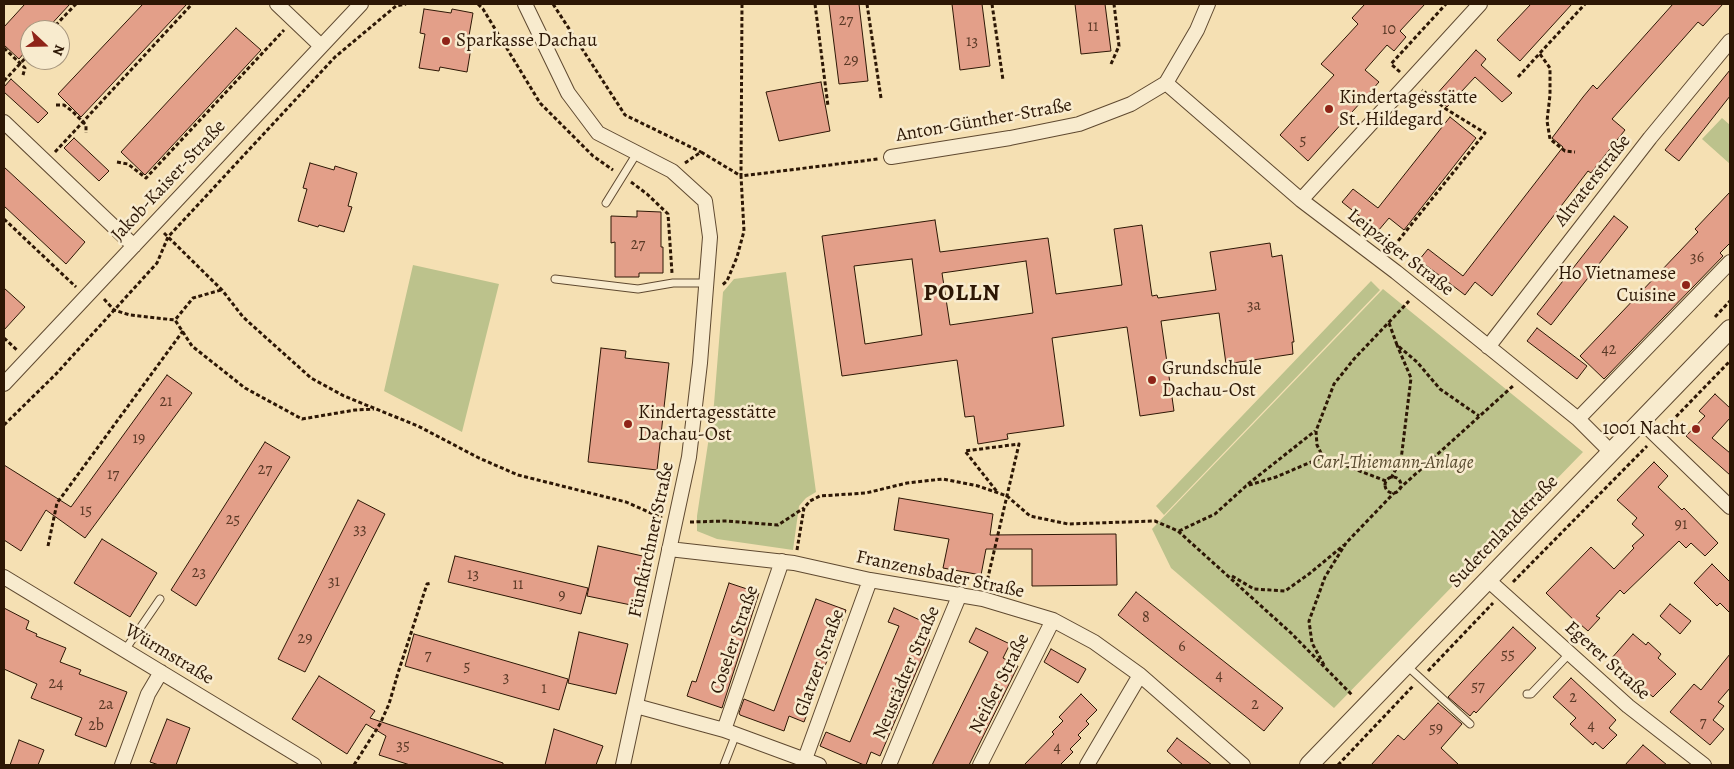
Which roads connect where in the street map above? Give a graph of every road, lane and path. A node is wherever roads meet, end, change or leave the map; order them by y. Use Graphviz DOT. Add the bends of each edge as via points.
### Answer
graph roads {
  1 [pos="76,4"];
  2 [pos="192,4"];
  3 [pos="277,4"];
  4 [pos="361,4"];
  5 [pos="406,4"];
  6 [pos="478,4"];
  7 [pos="525,4"];
  8 [pos="553,4"];
  9 [pos="742,4"];
  10 [pos="815,4"];
  11 [pos="867,4"];
  12 [pos="992,4"];
  13 [pos="1114,4"];
  14 [pos="1208,4"];
  15 [pos="1446,4"];
  16 [pos="1480,4"];
  17 [pos="1585,4"];
  18 [pos="61,20"];
  19 [pos="293,20"];
  20 [pos="1730,41"];
  21 [pos="320,45"];
  22 [pos="4,48"];
  23 [pos="1540,54"];
  24 [pos="20,63"];
  25 [pos="1111,64"];
  26 [pos="24,70"];
  27 [pos="23,75"];
  28 [pos="1518,77"];
  29 [pos="1003,80"];
  30 [pos="1410,80"];
  31 [pos="4,81"];
  32 [pos="1166,83"];
  33 [pos="881,98"];
  34 [pos="56,105"];
  35 [pos="828,106"];
  36 [pos="83,121"];
  37 [pos="4,122"];
  38 [pos="86,132"];
  39 [pos="701,152"];
  40 [pos="1575,152"];
  41 [pos="637,153"];
  42 [pos="891,157"];
  43 [pos="46,162"];
  44 [pos="117,162"];
  45 [pos="672,171"];
  46 [pos="741,176"];
  47 [pos="623,177"];
  48 [pos="1301,200"];
  49 [pos="606,203"];
  50 [pos="4,219"];
  51 [pos="155,224"];
  52 [pos="168,236"];
  53 [pos="134,246"];
  54 [pos="1382,261"];
  55 [pos="1730,262"];
  56 [pos="555,279"];
  57 [pos="673,282"];
  58 [pos="222,290"];
  59 [pos="706,290"];
  60 [pos="1418,290"];
  61 [pos="90,292"];
  62 [pos="114,310"];
  63 [pos="175,320"];
  64 [pos="1389,323"];
  65 [pos="1730,329"];
  66 [pos="183,331"];
  67 [pos="1397,345"];
  68 [pos="1488,347"];
  69 [pos="1730,361"];
  70 [pos="1524,376"];
  71 [pos="4,384"];
  72 [pos="375,409"];
  73 [pos="1479,416"];
  74 [pos="1578,419"];
  75 [pos="1642,422"];
  76 [pos="4,425"];
  77 [pos="1316,431"];
  78 [pos="1656,436"];
  79 [pos="1611,452"];
  80 [pos="1323,457"];
  81 [pos="1390,478"];
  82 [pos="1386,481"];
  83 [pos="1246,486"];
  84 [pos="1399,489"];
  85 [pos="1394,493"];
  86 [pos="999,494"];
  87 [pos="1007,496"];
  88 [pos="1730,507"];
  89 [pos="804,508"];
  90 [pos="674,523"];
  91 [pos="1178,531"];
  92 [pos="1346,543"];
  93 [pos="48,546"];
  94 [pos="669,550"];
  95 [pos="788,562"];
  96 [pos="1226,573"];
  97 [pos="4,577"];
  98 [pos="870,580"];
  99 [pos="1488,580"];
  100 [pos="432,583"];
  101 [pos="1502,592"];
  102 [pos="960,594"];
  103 [pos="160,599"];
  104 [pos="983,599"];
  105 [pos="1053,620"];
  106 [pos="125,650"];
  107 [pos="1570,653"];
  108 [pos="1406,664"];
  109 [pos="1327,670"];
  110 [pos="161,672"];
  111 [pos="1140,675"];
  112 [pos="1420,678"];
  113 [pos="1527,694"];
  114 [pos="636,706"];
  115 [pos="1364,707"];
  116 [pos="1470,724"];
  117 [pos="730,732"];
  118 [pos="805,759"];
  119 [pos="122,765"];
  120 [pos="314,765"];
  121 [pos="354,765"];
  122 [pos="623,765"];
  123 [pos="724,765"];
  124 [pos="819,765"];
  125 [pos="889,765"];
  126 [pos="980,765"];
  127 [pos="1088,765"];
  128 [pos="1243,765"];
  129 [pos="1310,765"];
  130 [pos="1338,765"];
  131 [pos="1704,765"];
  1 -- 18 [label="path"];
  2 -- 36 [label="path"];
  3 -- 19 [label="street"];
  4 -- 21 [label="street, Jakob-Kaiser-Straße"];
  5 -- 52 [label="path" via="396,6 336,56"];
  6 -- 47 [label="path" via="540,103 593,156"];
  7 -- 41 [label="street" via="568,93 598,133"];
  8 -- 39 [label="path" via="625,115"];
  9 -- 46 [label="path"];
  10 -- 35 [label="path"];
  11 -- 33 [label="path"];
  12 -- 29 [label="path"];
  13 -- 25 [label="path" via="1119,46"];
  14 -- 32 [label="street, Anton-Günther-Straße"];
  15 -- 30 [label="path" via="1391,64"];
  16 -- 30 [label="street"];
  17 -- 23 [label="path"];
  19 -- 21 [label="street"];
  19 -- 44 [label="path" via="146,178 128,164"];
  20 -- 68 [label="street, Altvaterstraße" via="1650,138"];
  21 -- 51 [label="street, Jakob-Kaiser-Straße"];
  22 -- 24 [label="path"];
  23 -- 28 [label="path"];
  23 -- 40 [label="path" via="1550,68 1547,121 1550,139 1565,151"];
  24 -- 31 [label="path"];
  26 -- 27 [label="path"];
  30 -- 48 [label="street"];
  30 -- 54 [label="path" via="1446,109 1485,133"];
  32 -- 42 [label="street, Anton-Günther-Straße" via="1131,104 1079,124"];
  32 -- 48 [label="street, Leipziger Straße"];
  34 -- 36 [label="path" via="64,105"];
  36 -- 38 [label="path"];
  36 -- 43 [label="path"];
  37 -- 43 [label="street"];
  39 -- 45 [label="path"];
  39 -- 46 [label="path"];
  41 -- 45 [label="street"];
  41 -- 47 [label="lane"];
  42 -- 46 [label="path, Anton-Günther-Straße"];
  43 -- 53 [label="street"];
  45 -- 59 [label="street, Fünfkirchner Straße" via="705,201 710,237"];
  46 -- 59 [label="path" via="744,231 737,257 727,281"];
  47 -- 49 [label="lane"];
  47 -- 57 [label="path" via="668,214"];
  48 -- 54 [label="street, Leipziger Straße"];
  50 -- 61 [label="path"];
  51 -- 52 [label="path"];
  51 -- 53 [label="street, Jakob-Kaiser-Straße"];
  52 -- 58 [label="path"];
  52 -- 62 [label="path" via="157,263"];
  53 -- 61 [label="street, Jakob-Kaiser-Straße"];
  54 -- 60 [label="street, Leipziger Straße"];
  55 -- 74 [label="street"];
  56 -- 57 [label="lane" via="638,289"];
  57 -- 59 [label="lane"];
  58 -- 63 [label="path" via="193,298"];
  58 -- 72 [label="path" via="243,317 310,378"];
  59 -- 90 [label="street, Fünfkirchner Straße" via="689,457"];
  60 -- 64 [label="path"];
  60 -- 68 [label="street, Leipziger Straße"];
  61 -- 62 [label="path"];
  61 -- 71 [label="street, Jakob-Kaiser-Straße"];
  62 -- 63 [label="path"];
  62 -- 76 [label="path"];
  63 -- 66 [label="path"];
  64 -- 67 [label="path"];
  64 -- 77 [label="path" via="1334,384"];
  65 -- 75 [label="street, Sudetenlandstraße"];
  66 -- 72 [label="path" via="192,346 245,388 302,419"];
  66 -- 93 [label="path" via="57,503"];
  67 -- 73 [label="path" via="1440,389"];
  67 -- 81 [label="path" via="1411,378 1401,460"];
  68 -- 70 [label="street, Leipziger Straße"];
  69 -- 78 [label="path"];
  70 -- 73 [label="path"];
  70 -- 74 [label="street, Leipziger Straße"];
  72 -- 90 [label="path" via="418,426 518,475 626,502"];
  73 -- 84 [label="path"];
  74 -- 79 [label="street, Leipziger Straße"];
  75 -- 78 [label="street"];
  75 -- 79 [label="street, Sudetenlandstraße"];
  77 -- 80 [label="path" via="1317,445"];
  77 -- 83 [label="path"];
  78 -- 88 [label="street"];
  78 -- 101 [label="path"];
  79 -- 99 [label="street, Sudetenlandstraße"];
  80 -- 82 [label="path"];
  80 -- 83 [label="path"];
  81 -- 82 [label="path"];
  81 -- 84 [label="path" via="1399,481"];
  82 -- 85 [label="path" via="1387,490"];
  83 -- 91 [label="path" via="1215,514"];
  84 -- 85 [label="path"];
  85 -- 92 [label="path"];
  86 -- 87 [label="path"];
  86 -- 87 [label="path" via="965,451 1019,444"];
  86 -- 89 [label="path" via="943,479 907,483 866,493 820,496 810,500"];
  87 -- 91 [label="path" via="1030,516 1068,524 1155,521"];
  87 -- 104 [label="path"];
  89 -- 90 [label="path" via="778,525 727,521"];
  89 -- 95 [label="path" via="800,534"];
  90 -- 94 [label="street, Fünfkirchner Straße"];
  91 -- 96 [label="path"];
  92 -- 96 [label="path" via="1285,591 1254,589"];
  92 -- 109 [label="path" via="1325,577 1309,621 1312,643"];
  94 -- 95 [label="street, Franzensbader Straße"];
  94 -- 114 [label="street, Fünfkirchner Straße"];
  95 -- 98 [label="street, Franzensbader Straße"];
  95 -- 117 [label="street, Coseler Straße"];
  96 -- 109 [label="path"];
  97 -- 106 [label="street, Würmstraße"];
  98 -- 102 [label="street, Franzensbader Straße"];
  98 -- 118 [label="street, Glatzer Straße"];
  99 -- 101 [label="street, Egerer Straße"];
  99 -- 108 [label="street, Sudetenlandstraße"];
  100 -- 121 [label="path" via="427,584 389,704"];
  101 -- 107 [label="street, Egerer Straße"];
  101 -- 112 [label="path"];
  102 -- 104 [label="street, Franzensbader Straße"];
  102 -- 125 [label="street, Neustädter Straße"];
  103 -- 106 [label="lane"];
  104 -- 105 [label="street, Franzensbader Straße"];
  105 -- 111 [label="street, Franzensbader Straße" via="1094,642"];
  105 -- 126 [label="street, Neißer Straße"];
  106 -- 110 [label="street, Würmstraße"];
  107 -- 113 [label="lane" via="1531,694"];
  107 -- 131 [label="street, Egerer Straße" via="1628,706"];
  108 -- 112 [label="lane"];
  108 -- 115 [label="street, Sudetenlandstraße"];
  109 -- 115 [label="path"];
  110 -- 119 [label="street" via="148,694"];
  110 -- 120 [label="street, Würmstraße"];
  111 -- 127 [label="street"];
  111 -- 128 [label="street, Franzensbader Straße"];
  112 -- 116 [label="lane"];
  112 -- 130 [label="path"];
  114 -- 117 [label="street"];
  114 -- 122 [label="street, Fünfkirchner Straße"];
  115 -- 129 [label="street, Sudetenlandstraße"];
  117 -- 118 [label="street"];
  117 -- 123 [label="lane"];
  118 -- 124 [label="street"];
}
